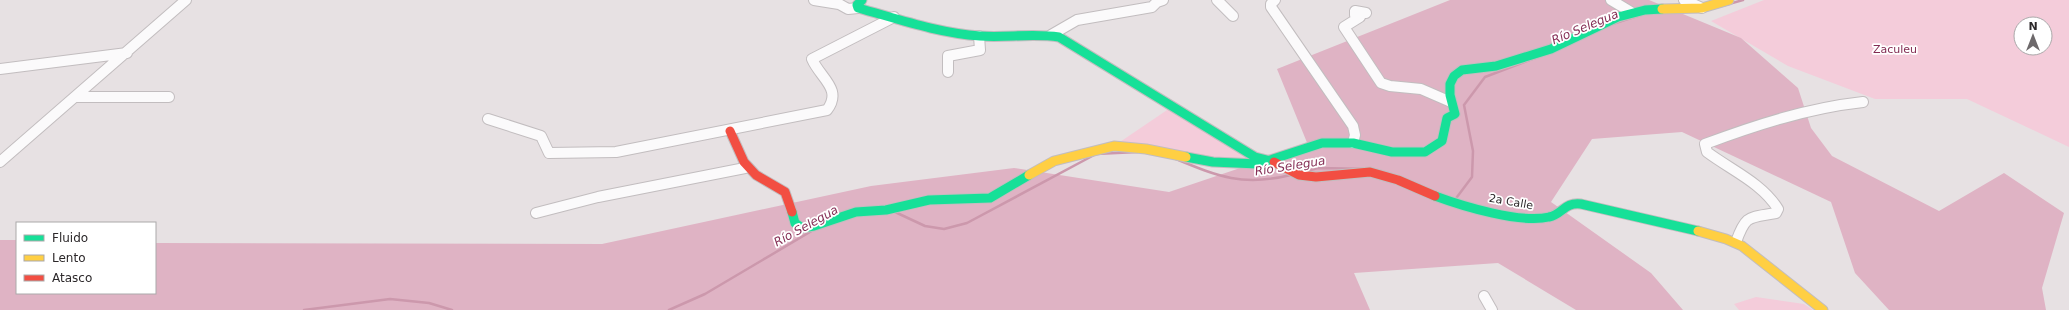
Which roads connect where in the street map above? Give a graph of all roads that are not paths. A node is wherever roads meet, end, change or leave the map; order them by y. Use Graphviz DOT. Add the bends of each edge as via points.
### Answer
graph roads {
  1 [pos="186,0"];
  2 [pos="814,0"];
  3 [pos="1163,0"];
  4 [pos="1217,0"];
  5 [pos="1275,0"];
  6 [pos="1611,0"];
  7 [pos="1684,0"];
  8 [pos="1729,0"];
  9 [pos="860,4"];
  10 [pos="1702,8"];
  11 [pos="1631,12"];
  12 [pos="1366,13"];
  13 [pos="1233,16"];
  14 [pos="894,17"];
  15 [pos="1051,35"];
  16 [pos="979,36"];
  17 [pos="127,53"];
  18 [pos="0,69"];
  19 [pos="948,72"];
  20 [pos="75,97"];
  21 [pos="168,97"];
  22 [pos="1452,102"];
  23 [pos="1863,102"];
  24 [pos="488,119"];
  25 [pos="730,131"];
  26 [pos="1353,143"];
  27 [pos="1269,160"];
  28 [pos="0,162"];
  29 [pos="745,168"];
  30 [pos="536,212"];
  31 [pos="1736,242"];
  32 [pos="1484,296"];
  33 [pos="1492,310"];
  34 [pos="1823,310"];
  1 -- 17 [label="street"];
  2 -- 9 [label="street" via="839,4 848,9"];
  3 -- 15 [label="street" via="1152,8 1077,20"];
  4 -- 13 [label="street"];
  5 -- 26 [label="street" via="1270,4 1271,7 1353,126"];
  6 -- 11 [label="street"];
  7 -- 10 [label="street"];
  8 -- 10 [label="street"];
  9 -- 14 [label="street"];
  10 -- 11 [label="street" via="1644,8"];
  11 -- 22 [label="street" via="1616,16 1555,47 1487,68 1460,71 1451,82"];
  12 -- 22 [label="street" via="1355,11 1355,15 1360,18 1344,27 1381,83 1421,89"];
  14 -- 16 [label="street"];
  14 -- 25 [label="street" via="812,59 827,79 833,98 832,106 827,110"];
  15 -- 16 [label="street"];
  15 -- 27 [label="street, 2a Calle" via="1059,37 1255,157"];
  16 -- 19 [label="street" via="980,50 948,56"];
  17 -- 18 [label="street"];
  17 -- 20 [label="street"];
  20 -- 21 [label="street"];
  20 -- 28 [label="street"];
  22 -- 26 [label="street" via="1455,114 1447,118 1442,141 1426,152 1392,152"];
  23 -- 31 [label="street" via="1817,109 1705,144 1707,152 1754,185 1775,203 1778,209 1776,213 1750,216 1745,220"];
  24 -- 25 [label="street" via="538,134 553,154 616,152"];
  25 -- 29 [label="street" via="735,150"];
  26 -- 27 [label="street" via="1322,143"];
  27 -- 29 [label="street" via="1258,164 1213,162 1146,149 1114,146 1054,161 990,198 929,200 891,209 849,214 802,228 795,223 785,192"];
  27 -- 31 [label="street, 2a Calle" via="1296,174 1316,177 1370,172 1398,180 1448,202 1525,218 1550,217 1573,203 1593,204 1622,214 1684,227"];
  29 -- 30 [label="street"];
  31 -- 34 [label="street, 2a Calle"];
  32 -- 33 [label="street"];
}
